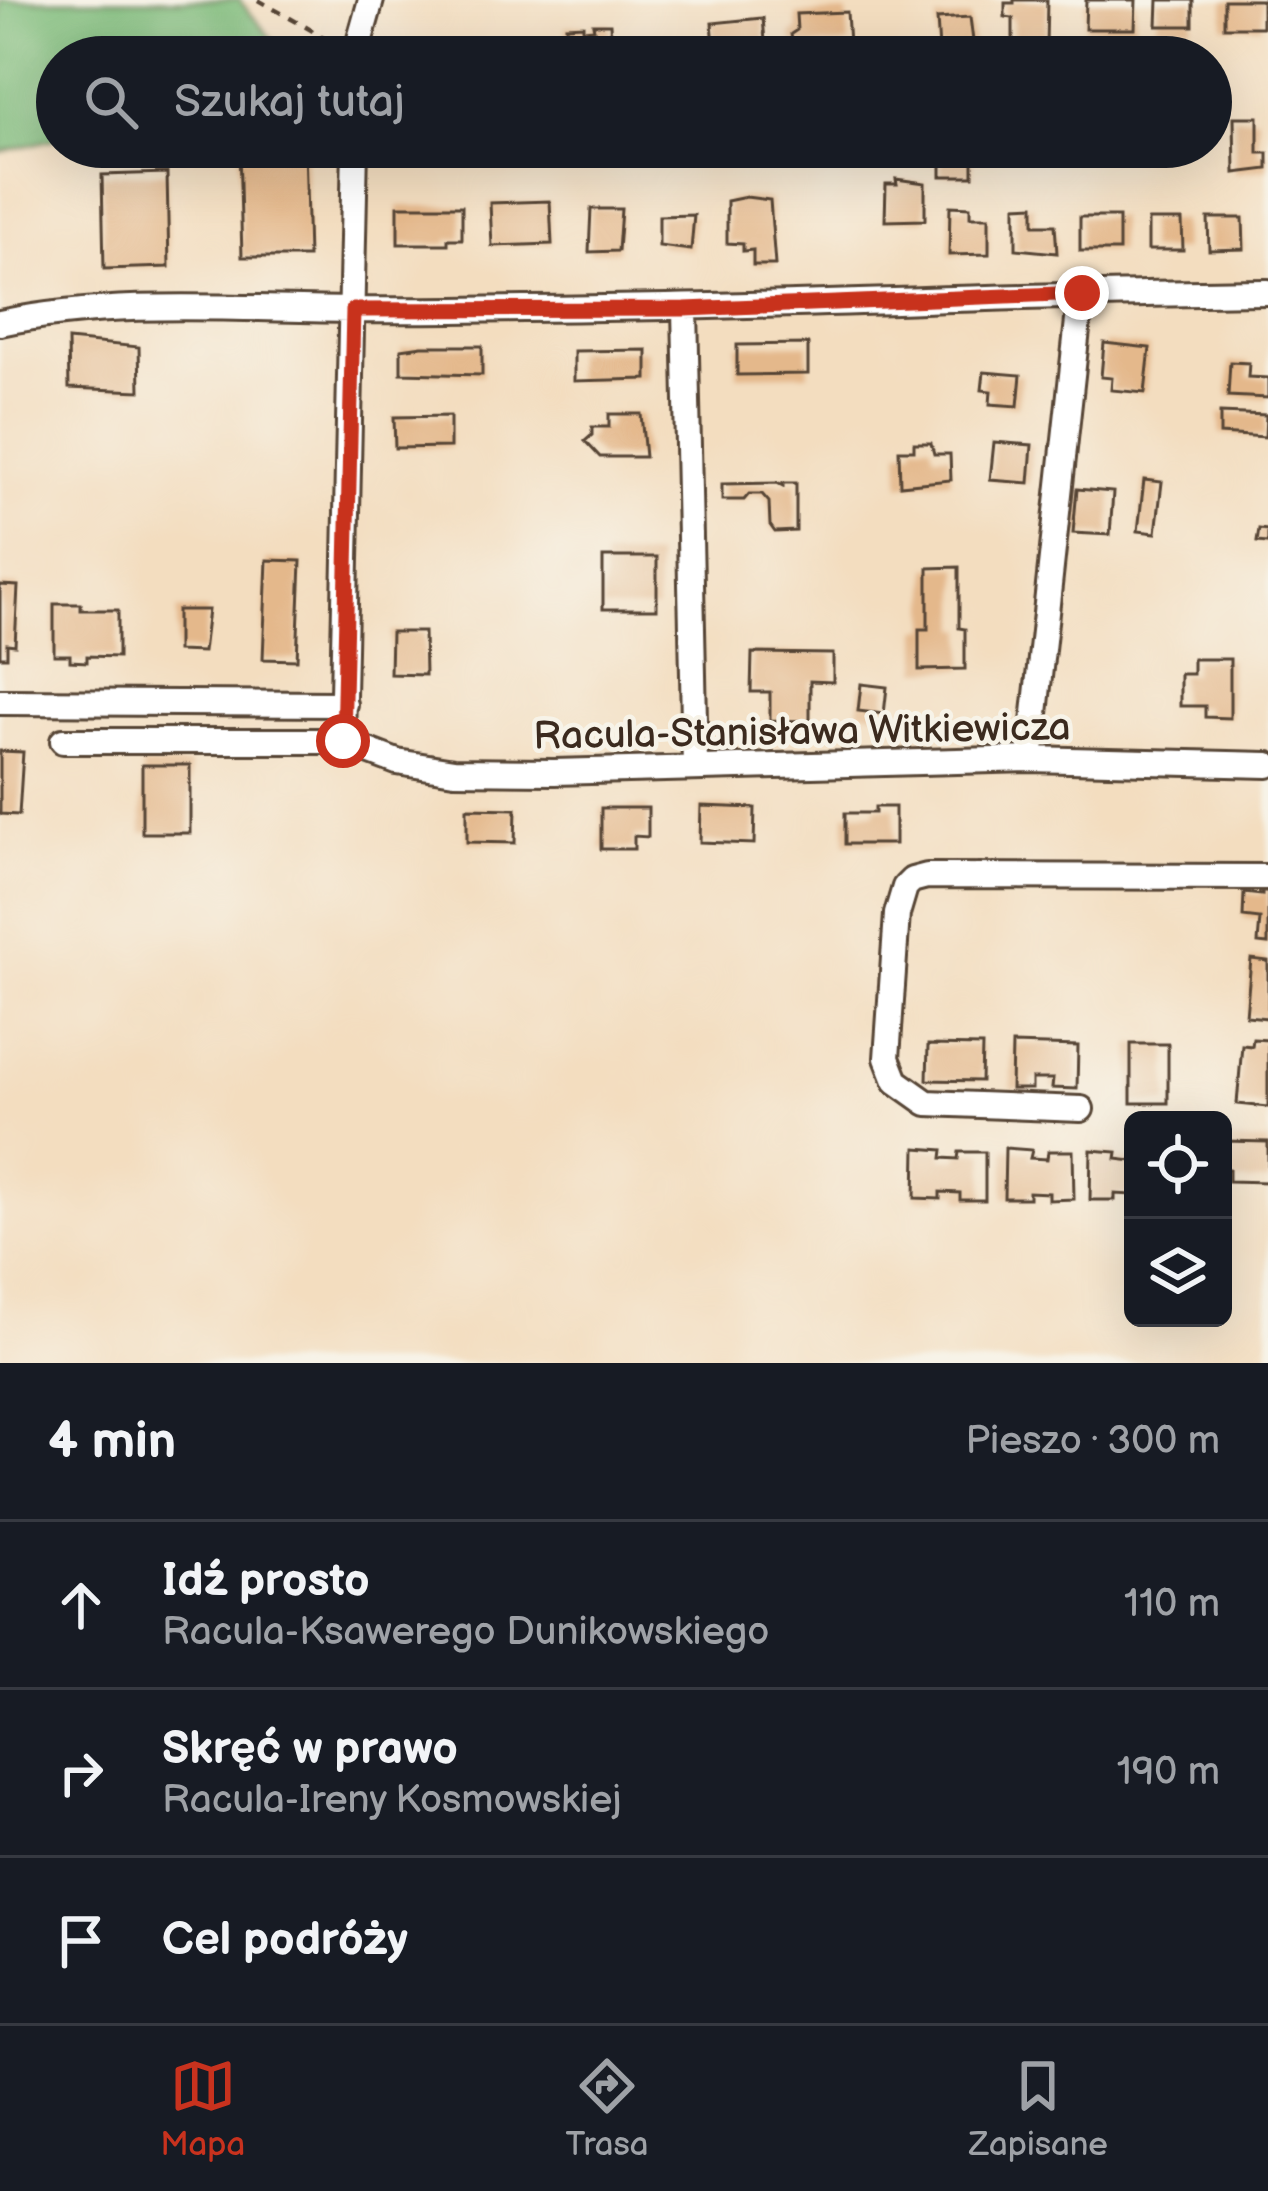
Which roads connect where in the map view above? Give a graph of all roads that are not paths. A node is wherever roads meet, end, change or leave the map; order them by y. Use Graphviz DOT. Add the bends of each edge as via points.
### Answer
graph roads {
  1 [pos="370,0"];
  2 [pos="360,36"];
  3 [pos="355,168"];
  4 [pos="1268,292"];
  5 [pos="1082,293"];
  6 [pos="685,309"];
  7 [pos="353,310"];
  8 [pos="0,323"];
  9 [pos="0,702"];
  10 [pos="344,704"];
  11 [pos="63,741"];
  12 [pos="343,741"];
  13 [pos="1030,759"];
  14 [pos="1268,765"];
  15 [pos="695,766"];
  16 [pos="1268,877"];
  17 [pos="1081,1109"];
  1 -- 2 [label="street"];
  3 -- 7 [label="street"];
  4 -- 5 [label="street"];
  5 -- 6 [label="street"];
  5 -- 13 [label="street"];
  6 -- 7 [label="street"];
  6 -- 15 [label="street"];
  7 -- 8 [label="street" via="60,310"];
  7 -- 10 [label="street"];
  9 -- 10 [label="street"];
  10 -- 12 [label="street"];
  11 -- 12 [label="street"];
  12 -- 15 [label="street, Racula-Stanisława Witkiewicza" via="397,762 454,771"];
  13 -- 14 [label="street, Racula-Stanisława Witkiewicza"];
  13 -- 15 [label="street, Racula-Stanisława Witkiewicza"];
  16 -- 17 [label="street" via="927,876 905,887 887,1058 896,1081 927,1102"];
}
